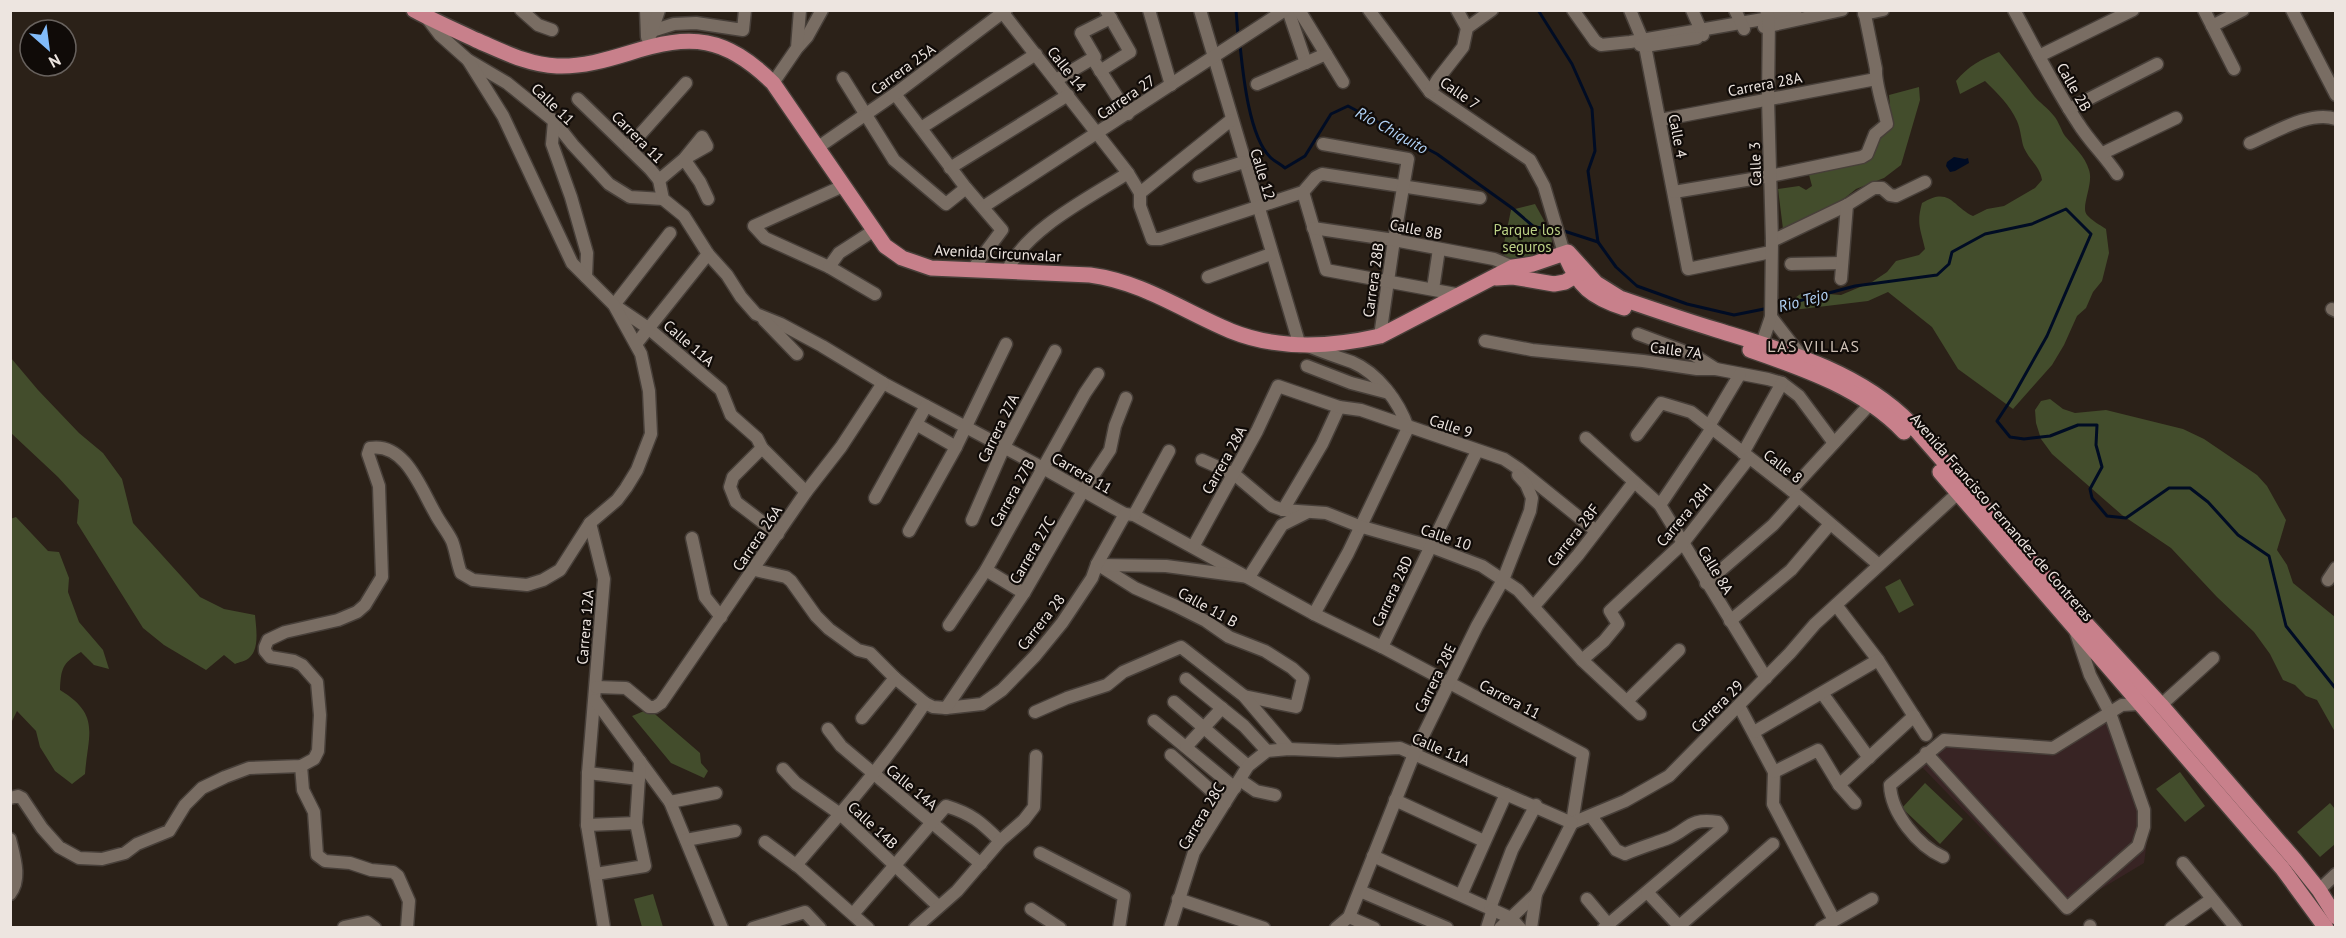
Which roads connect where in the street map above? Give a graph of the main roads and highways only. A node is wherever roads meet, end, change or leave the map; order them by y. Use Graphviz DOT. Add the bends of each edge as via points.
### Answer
graph roads {
  1 [pos="420,14"];
  2 [pos="1565,248"];
  3 [pos="1580,274"];
  4 [pos="1493,278"];
  5 [pos="1554,284"];
  6 [pos="1603,301"];
  7 [pos="1760,348"];
  8 [pos="2335,913"];
  9 [pos="2326,927"];
  1 -- 4 [label="main road, Avenida Circunvalar" via="524,61 545,65 588,64 676,40 729,48 773,83 873,231 885,246 914,264 1116,279 1254,339 1302,345 1380,336"];
  2 -- 3 [label="main road, Avenida Francisco Fernandez de Contreras"];
  2 -- 4 [label="main road, Avenida Circunvalar"];
  3 -- 5 [label="main road, Avenida Circunvalar"];
  3 -- 6 [label="main road, Avenida Francisco Fernandez de Contreras"];
  3 -- 7 [label="main road, Avenida Francisco Fernandez de Contreras" via="1620,298"];
  4 -- 5 [label="main road, Avenida Circunvalar"];
  5 -- 6 [label="main road"];
  6 -- 7 [label="main road, Avenida Francisco Fernandez de Contreras"];
  7 -- 8 [label="main road, Avenida Francisco Fernandez de Contreras" via="1815,362 1897,410 2161,705 2295,860"];
  7 -- 9 [label="main road, Avenida Francisco Fernandez de Contreras" via="1842,386 1900,428 2282,868"];
}
